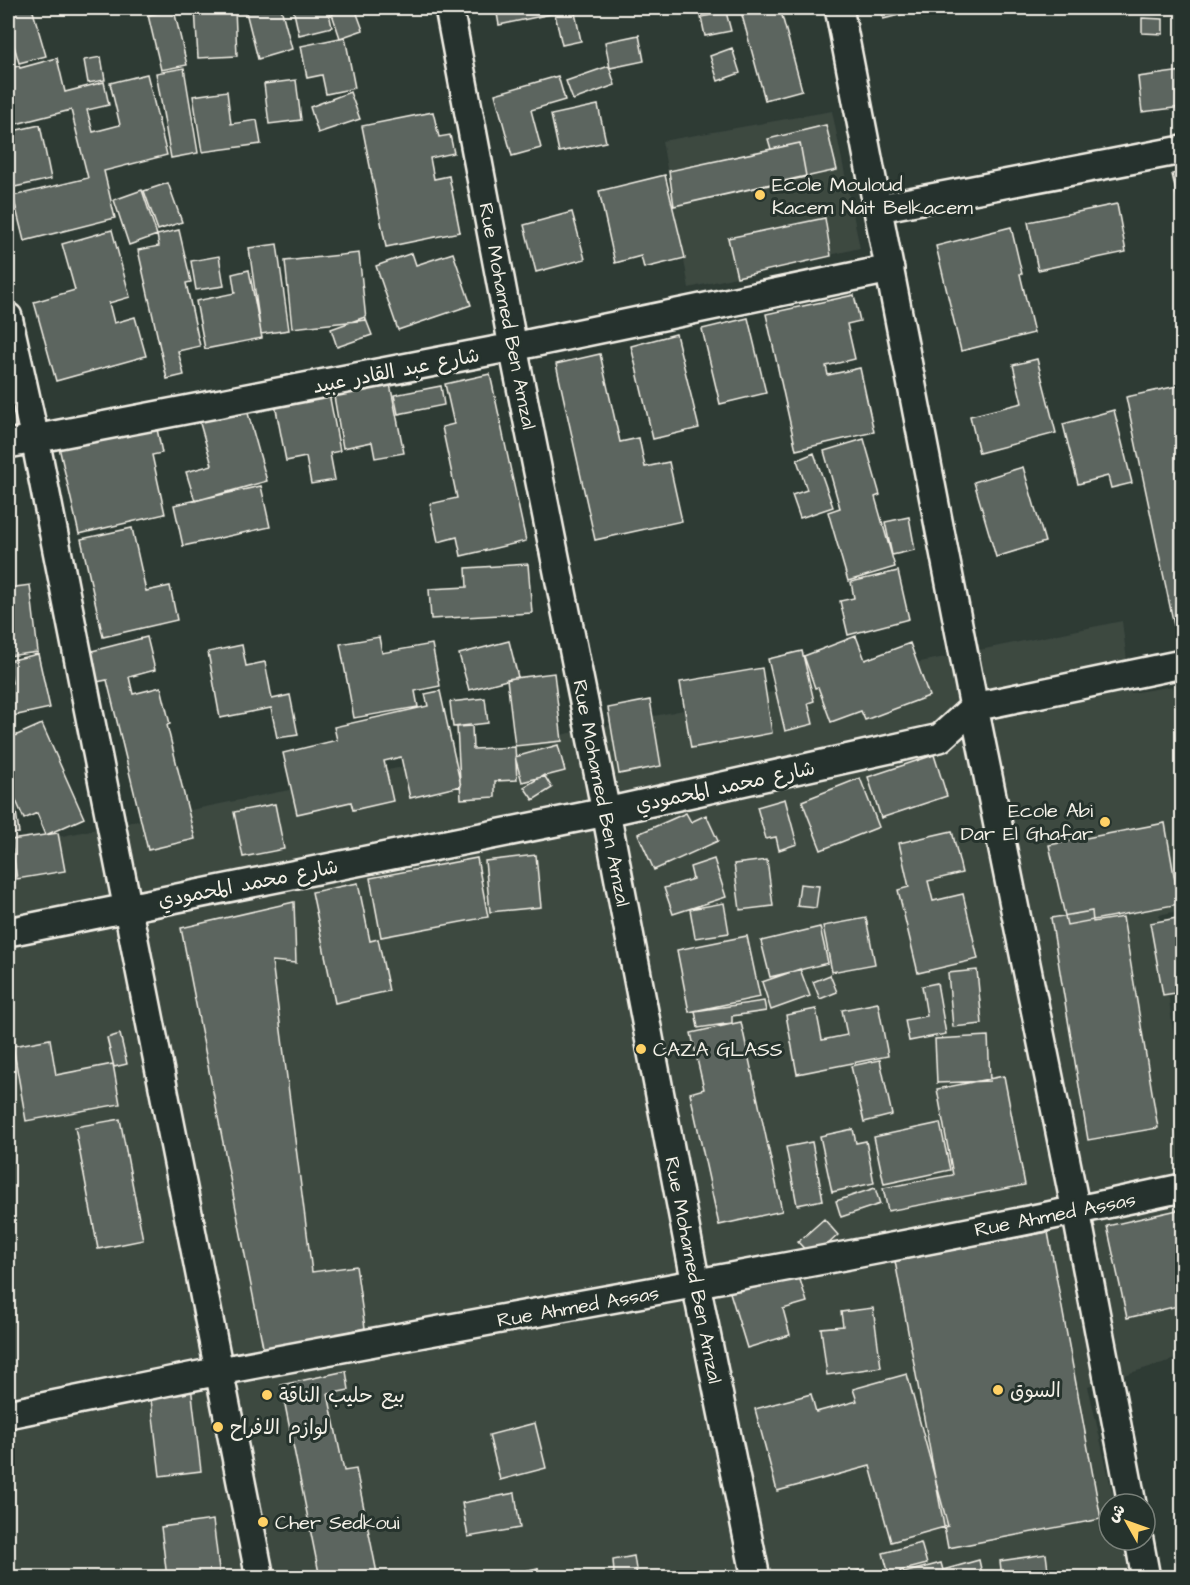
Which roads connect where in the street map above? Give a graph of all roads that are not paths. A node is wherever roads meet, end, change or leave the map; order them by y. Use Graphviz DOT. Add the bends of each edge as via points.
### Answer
graph roads {
  1 [pos="449,8"];
  2 [pos="839,8"];
  3 [pos="1182,150"];
  4 [pos="879,208"];
  5 [pos="890,269"];
  6 [pos="8,317"];
  7 [pos="513,347"];
  8 [pos="35,439"];
  9 [pos="8,444"];
  10 [pos="1182,664"];
  11 [pos="974,706"];
  12 [pos="606,812"];
  13 [pos="127,907"];
  14 [pos="8,932"];
  15 [pos="1182,1188"];
  16 [pos="1076,1211"];
  17 [pos="696,1284"];
  18 [pos="219,1371"];
  19 [pos="8,1414"];
  20 [pos="1130,1492"];
  21 [pos="1141,1552"];
  22 [pos="260,1578"];
  23 [pos="756,1578"];
  24 [pos="1146,1578"];
  1 -- 7 [label="street, Rue Mohamed Ben Amzal"];
  2 -- 4 [label="street"];
  3 -- 4 [label="street"];
  4 -- 5 [label="street"];
  5 -- 7 [label="street, شارع عبد القادر عبيد"];
  5 -- 11 [label="street"];
  6 -- 8 [label="street"];
  7 -- 8 [label="street, شارع عبد القادر عبيد"];
  7 -- 12 [label="street, Rue Mohamed Ben Amzal"];
  8 -- 9 [label="street, شارع عبد القادر عبيد"];
  8 -- 13 [label="street"];
  10 -- 11 [label="street"];
  11 -- 12 [label="street, شارع محمد المحمودي" via="940,738"];
  11 -- 16 [label="street"];
  12 -- 13 [label="street, شارع محمد المحمودي"];
  12 -- 17 [label="street, Rue Mohamed Ben Amzal"];
  13 -- 14 [label="street, شارع محمد المحمودي"];
  13 -- 18 [label="street"];
  15 -- 16 [label="street, Rue Ahmed Assas"];
  16 -- 17 [label="street, Rue Ahmed Assas"];
  16 -- 20 [label="street"];
  17 -- 18 [label="street, Rue Ahmed Assas"];
  17 -- 23 [label="street, Rue Mohamed Ben Amzal"];
  18 -- 19 [label="street, Rue Ahmed Assas"];
  18 -- 22 [label="street"];
  21 -- 24 [label="street"];
}
